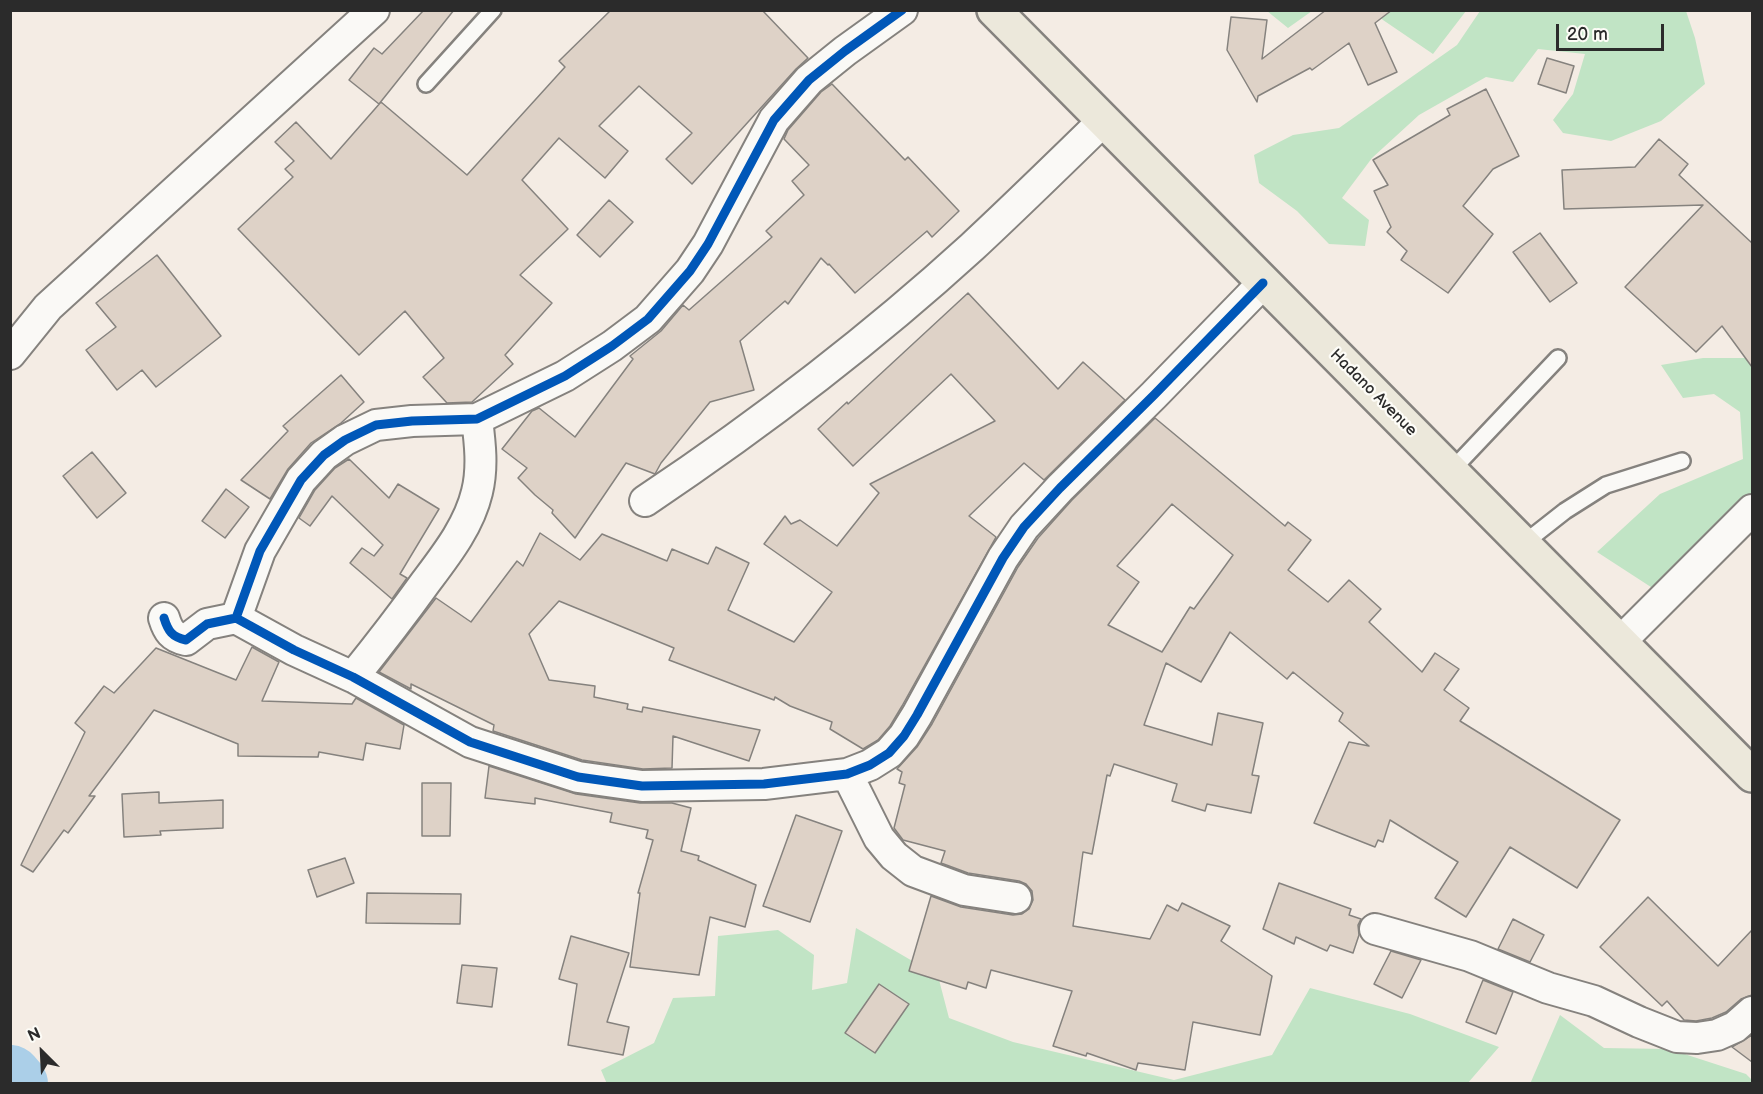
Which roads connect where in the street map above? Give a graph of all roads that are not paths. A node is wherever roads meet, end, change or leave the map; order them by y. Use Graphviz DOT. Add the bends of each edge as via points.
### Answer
graph roads {
  1 [pos="374,10"];
  2 [pos="494,10"];
  3 [pos="902,10"];
  4 [pos="993,10"];
  5 [pos="426,84"];
  6 [pos="1103,121"];
  7 [pos="1263,283"];
  8 [pos="10,354"];
  9 [pos="1558,358"];
  10 [pos="477,420"];
  11 [pos="1682,461"];
  12 [pos="1451,471"];
  13 [pos="645,501"];
  14 [pos="1752,510"];
  15 [pos="1523,544"];
  16 [pos="164,618"];
  17 [pos="236,618"];
  18 [pos="1620,642"];
  19 [pos="354,677"];
  20 [pos="847,774"];
  21 [pos="1752,775"];
  22 [pos="1016,898"];
  23 [pos="1375,929"];
  24 [pos="1752,1012"];
  1 -- 8 [label="street" via="48,307"];
  2 -- 5 [label="lane"];
  3 -- 10 [label="street" via="809,80 774,120 708,244 648,319 565,376"];
  4 -- 6 [label="main road, Hadano Avenue"];
  6 -- 7 [label="main road, Hadano Avenue"];
  6 -- 13 [label="street" via="971,247 882,324 768,415"];
  7 -- 12 [label="main road, Hadano Avenue"];
  7 -- 20 [label="street" via="1024,527 904,736 889,753"];
  9 -- 12 [label="lane"];
  10 -- 17 [label="street" via="376,425 324,455 302,480 260,551"];
  10 -- 19 [label="street" via="480,472 468,518 448,552"];
  11 -- 15 [label="lane" via="1606,485"];
  12 -- 15 [label="main road, Hadano Avenue"];
  14 -- 18 [label="street"];
  15 -- 18 [label="main road, Hadano Avenue"];
  16 -- 17 [label="street" via="168,631 186,640 207,624"];
  17 -- 19 [label="street"];
  18 -- 21 [label="main road, Hadano Avenue"];
  19 -- 20 [label="street" via="470,742 578,777 662,786 764,783"];
  20 -- 22 [label="street" via="879,838 913,871 964,890"];
  23 -- 24 [label="street" via="1470,956 1548,988 1594,1001 1677,1037 1717,1035"];
}
